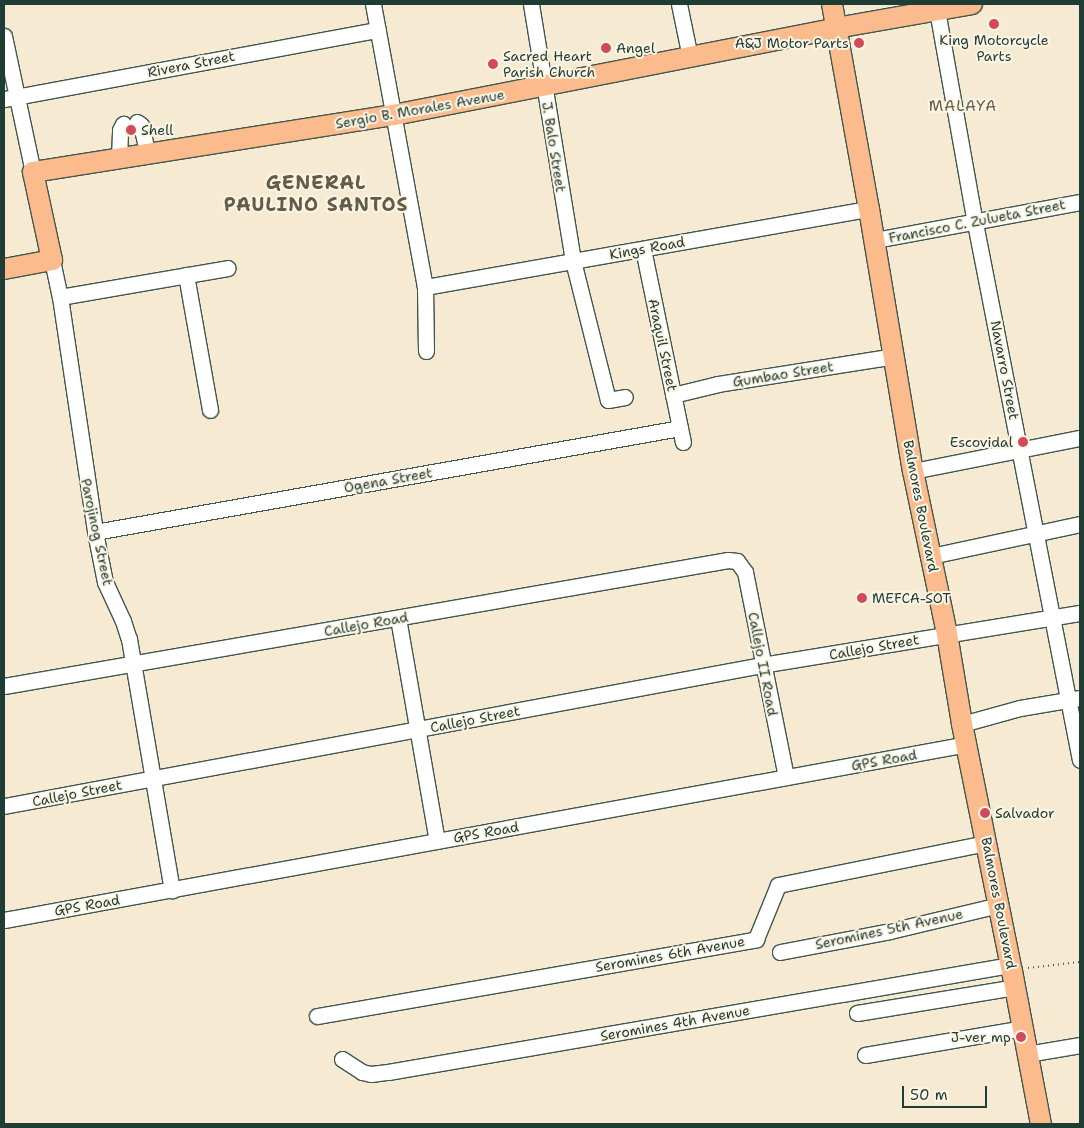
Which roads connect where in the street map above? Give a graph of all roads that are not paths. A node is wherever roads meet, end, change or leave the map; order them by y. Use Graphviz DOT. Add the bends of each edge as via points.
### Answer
graph roads {
  1 [pos="373,4"];
  2 [pos="530,4"];
  3 [pos="679,4"];
  4 [pos="832,4"];
  5 [pos="972,4"];
  6 [pos="938,10"];
  7 [pos="836,28"];
  8 [pos="378,30"];
  9 [pos="4,36"];
  10 [pos="690,57"];
  11 [pos="544,86"];
  12 [pos="10,98"];
  13 [pos="394,115"];
  14 [pos="148,155"];
  15 [pos="119,160"];
  16 [pos="32,172"];
  17 [pos="1080,202"];
  18 [pos="870,210"];
  19 [pos="975,223"];
  20 [pos="875,240"];
  21 [pos="643,249"];
  22 [pos="52,260"];
  23 [pos="573,261"];
  24 [pos="228,268"];
  25 [pos="4,269"];
  26 [pos="186,275"];
  27 [pos="425,287"];
  28 [pos="60,297"];
  29 [pos="426,351"];
  30 [pos="894,356"];
  31 [pos="673,395"];
  32 [pos="625,396"];
  33 [pos="210,410"];
  34 [pos="682,435"];
  35 [pos="1080,438"];
  36 [pos="1020,449"];
  37 [pos="913,471"];
  38 [pos="1080,524"];
  39 [pos="95,532"];
  40 [pos="1036,534"];
  41 [pos="931,556"];
  42 [pos="728,560"];
  43 [pos="1080,613"];
  44 [pos="398,618"];
  45 [pos="1053,618"];
  46 [pos="947,634"];
  47 [pos="133,665"];
  48 [pos="762,665"];
  49 [pos="4,686"];
  50 [pos="1074,699"];
  51 [pos="962,724"];
  52 [pos="419,729"];
  53 [pos="968,744"];
  54 [pos="1080,760"];
  55 [pos="786,778"];
  56 [pos="151,779"];
  57 [pos="4,806"];
  58 [pos="437,841"];
  59 [pos="987,843"];
  60 [pos="172,890"];
  61 [pos="999,905"];
  62 [pos="4,920"];
  63 [pos="780,952"];
  64 [pos="1013,974"];
  65 [pos="857,1013"];
  66 [pos="317,1016"];
  67 [pos="1022,1028"];
  68 [pos="1080,1045"];
  69 [pos="1027,1054"];
  70 [pos="865,1055"];
  71 [pos="342,1059"];
  72 [pos="1041,1124"];
  1 -- 8 [label="street"];
  2 -- 11 [label="street, J. Balo Street"];
  3 -- 10 [label="street"];
  4 -- 7 [label="main road, Balmores Boulevard"];
  5 -- 6 [label="main road, Sergio B. Morales Avenue"];
  6 -- 7 [label="main road, Sergio B. Morales Avenue"];
  6 -- 19 [label="street, Navarro Street"];
  7 -- 10 [label="main road, Sergio B. Morales Avenue"];
  7 -- 18 [label="main road, Balmores Boulevard"];
  8 -- 12 [label="street, Rivera Street"];
  8 -- 13 [label="street"];
  9 -- 12 [label="street"];
  10 -- 11 [label="main road, Sergio B. Morales Avenue"];
  11 -- 13 [label="main road, Sergio B. Morales Avenue"];
  11 -- 23 [label="street, J. Balo Street"];
  12 -- 16 [label="street"];
  13 -- 14 [label="main road, Sergio B. Morales Avenue"];
  13 -- 27 [label="street"];
  14 -- 15 [label="main road, Sergio B. Morales Avenue"];
  14 -- 15 [label="street" via="141,125 130,123 120,130"];
  15 -- 16 [label="main road, Sergio B. Morales Avenue"];
  16 -- 22 [label="main road"];
  17 -- 19 [label="street, Francisco C. Zulueta Street"];
  18 -- 20 [label="main road, Balmores Boulevard"];
  18 -- 21 [label="street, Kings Road"];
  19 -- 20 [label="street, Francisco C. Zulueta Street"];
  19 -- 36 [label="street, Navarro Street"];
  20 -- 30 [label="main road, Balmores Boulevard"];
  21 -- 23 [label="street, Kings Road"];
  21 -- 31 [label="street, Araquil Street"];
  22 -- 25 [label="main road"];
  22 -- 28 [label="street, Parojinog Street"];
  23 -- 27 [label="street, Kings Road"];
  23 -- 32 [label="street, J. Balo Street" via="600,401"];
  24 -- 26 [label="street"];
  26 -- 28 [label="street"];
  26 -- 33 [label="street"];
  27 -- 29 [label="street"];
  28 -- 39 [label="street, Parojinog Street"];
  30 -- 31 [label="street, Gumbao Street" via="718,384"];
  30 -- 37 [label="main road, Balmores Boulevard"];
  31 -- 34 [label="street, Araquil Street"];
  34 -- 39 [label="street, Ogena Street"];
  35 -- 36 [label="street"];
  36 -- 37 [label="street"];
  36 -- 40 [label="street, Navarro Street"];
  37 -- 41 [label="main road, Balmores Boulevard"];
  38 -- 40 [label="street"];
  39 -- 47 [label="street, Parojinog Street" via="105,582 123,621"];
  40 -- 41 [label="street"];
  40 -- 45 [label="street, Navarro Street"];
  41 -- 46 [label="main road, Balmores Boulevard"];
  42 -- 44 [label="street, Callejo Road"];
  42 -- 48 [label="street, Callejo II Road" via="736,561 745,572"];
  43 -- 45 [label="street, Callejo Street"];
  44 -- 47 [label="street, Callejo Road"];
  44 -- 52 [label="street"];
  45 -- 46 [label="street, Callejo Street"];
  45 -- 50 [label="street, Navarro Street"];
  46 -- 48 [label="street, Callejo Street"];
  46 -- 51 [label="main road, Balmores Boulevard"];
  47 -- 49 [label="street, Callejo Road"];
  47 -- 56 [label="street, Parojinog Street"];
  48 -- 52 [label="street, Callejo Street"];
  48 -- 55 [label="street, Callejo II Road"];
  50 -- 51 [label="street" via="1020,708"];
  50 -- 54 [label="street, Navarro Street"];
  51 -- 53 [label="main road, Balmores Boulevard"];
  52 -- 56 [label="street, Callejo Street"];
  52 -- 58 [label="street"];
  53 -- 55 [label="street, GPS Road"];
  53 -- 59 [label="main road, Balmores Boulevard"];
  55 -- 58 [label="street, GPS Road"];
  56 -- 57 [label="street, Callejo Street"];
  56 -- 60 [label="street, Parojinog Street"];
  58 -- 60 [label="street, GPS Road"];
  59 -- 61 [label="main road, Balmores Boulevard"];
  59 -- 66 [label="street, Seromines 6th Avenue" via="778,885 756,939"];
  60 -- 62 [label="street, GPS Road"];
  61 -- 63 [label="street, Seromines 5th Avenue" via="890,931"];
  61 -- 64 [label="main road, Balmores Boulevard"];
  64 -- 65 [label="street"];
  64 -- 67 [label="main road, Balmores Boulevard"];
  64 -- 71 [label="street, Seromines 4th Avenue" via="388,1072 362,1072"];
  67 -- 69 [label="main road, Balmores Boulevard"];
  67 -- 70 [label="street"];
  68 -- 69 [label="street"];
  69 -- 72 [label="main road, Balmores Boulevard"];
}
